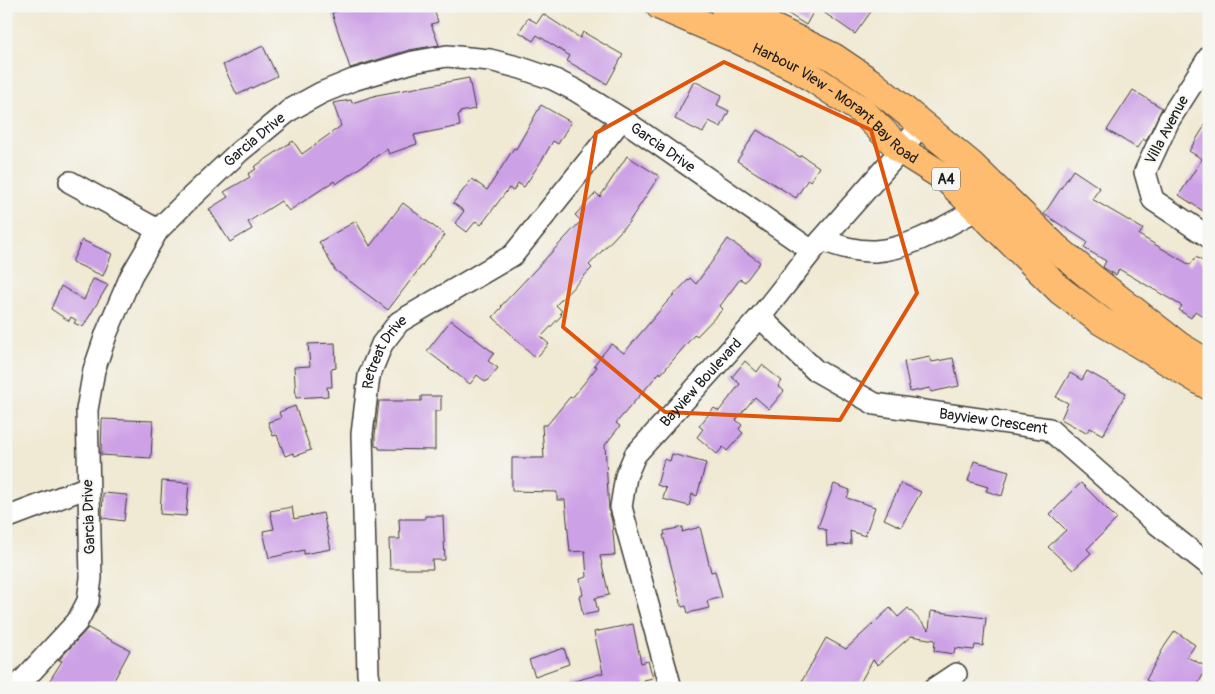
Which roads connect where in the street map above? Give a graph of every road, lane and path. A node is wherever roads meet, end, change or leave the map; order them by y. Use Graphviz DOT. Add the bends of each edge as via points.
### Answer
graph roads {
  1 [pos="660,6"];
  2 [pos="724,6"];
  3 [pos="1209,57"];
  4 [pos="622,119"];
  5 [pos="921,125"];
  6 [pos="901,150"];
  7 [pos="70,182"];
  8 [pos="978,209"];
  9 [pos="158,230"];
  10 [pos="1209,237"];
  11 [pos="817,246"];
  12 [pos="760,317"];
  13 [pos="1209,364"];
  14 [pos="1209,386"];
  15 [pos="88,487"];
  16 [pos="6,518"];
  17 [pos="1209,565"];
  18 [pos="956,674"];
  19 [pos="365,683"];
  20 [pos="16,688"];
  21 [pos="671,688"];
  22 [pos="935,688"];
  1 -- 6 [label="highway, Harbour View - Morant Bay Road / A4" via="799,70 862,110"];
  2 -- 5 [label="highway, Harbour View - Morant Bay Road / A4" via="833,58 870,82"];
  3 -- 10 [label="street, Villa Avenue" via="1169,120 1145,172 1153,200"];
  4 -- 9 [label="street, Garcia Drive" via="575,90 521,68 490,60 446,56 414,62 337,86 290,110 239,152"];
  4 -- 11 [label="street, Garcia Drive"];
  4 -- 19 [label="street, Retreat Drive" via="512,255 399,322 382,344 369,376 362,434"];
  5 -- 6 [label="street, Bayview Boulevard"];
  5 -- 13 [label="highway, Harbour View - Morant Bay Road / A4" via="970,164 1055,247 1092,278 1178,346"];
  6 -- 8 [label="highway, Harbour View - Morant Bay Road / A4" via="947,179"];
  6 -- 11 [label="street, Bayview Boulevard"];
  7 -- 9 [label="street"];
  8 -- 11 [label="street, Garcia Drive" via="909,244 875,251"];
  8 -- 14 [label="highway, Harbour View - Morant Bay Road / A4" via="1061,291 1101,321"];
  9 -- 15 [label="street, Garcia Drive" via="131,276 94,370 87,410"];
  11 -- 12 [label="street, Bayview Boulevard"];
  12 -- 17 [label="street, Bayview Crescent" via="815,370 875,404 1049,428 1156,523"];
  12 -- 21 [label="street, Bayview Boulevard" via="635,455 626,476 621,507"];
  15 -- 16 [label="street"];
  15 -- 20 [label="street, Garcia Drive" via="91,508 88,601 77,622"];
  18 -- 22 [label="street"];
}
